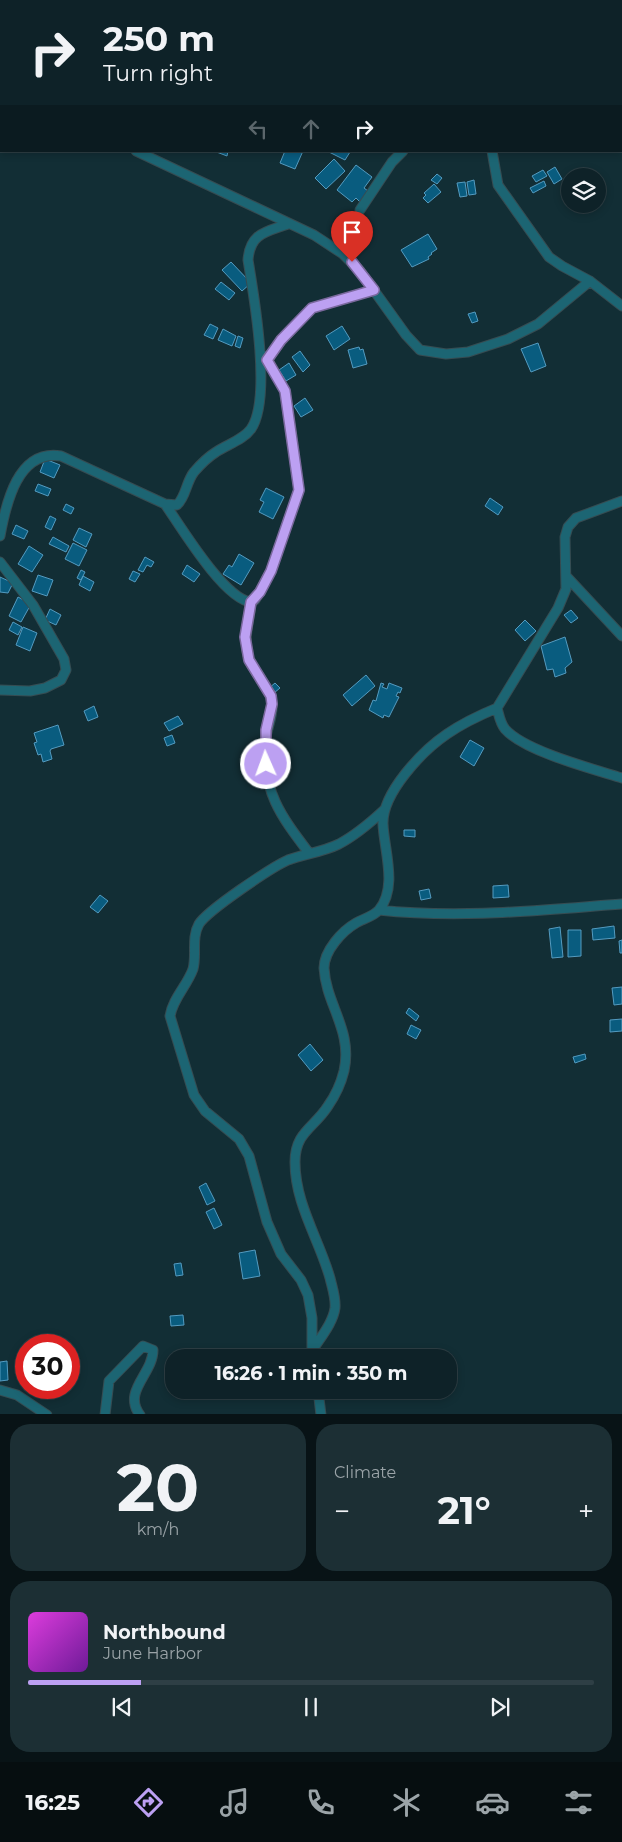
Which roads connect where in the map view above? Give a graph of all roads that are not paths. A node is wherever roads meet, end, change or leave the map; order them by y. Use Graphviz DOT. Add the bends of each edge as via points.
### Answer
graph roads {
  1 [pos="138,152"];
  2 [pos="401,152"];
  3 [pos="492,152"];
  4 [pos="360,210"];
  5 [pos="288,224"];
  6 [pos="590,281"];
  7 [pos="374,290"];
  8 [pos="622,306"];
  9 [pos="264,357"];
  10 [pos="622,500"];
  11 [pos="165,504"];
  12 [pos="0,536"];
  13 [pos="0,562"];
  14 [pos="567,577"];
  15 [pos="251,602"];
  16 [pos="622,636"];
  17 [pos="0,690"];
  18 [pos="497,708"];
  19 [pos="622,778"];
  20 [pos="384,810"];
  21 [pos="309,853"];
  22 [pos="622,904"];
  23 [pos="379,910"];
  24 [pos="312,1349"];
  25 [pos="315,1349"];
  26 [pos="0,1390"];
  27 [pos="319,1399"];
  28 [pos="47,1414"];
  29 [pos="105,1414"];
  30 [pos="140,1414"];
  31 [pos="321,1414"];
  1 -- 5 [label="street"];
  2 -- 4 [label="street"];
  3 -- 6 [label="street" via="498,185 541,247 562,266"];
  5 -- 7 [label="street" via="314,235 343,254"];
  5 -- 9 [label="street" via="254,238 249,247 248,260"];
  6 -- 7 [label="street" via="538,324 508,339 468,352 446,354 420,350 414,345"];
  6 -- 8 [label="street"];
  7 -- 9 [label="street" via="312,308"];
  9 -- 11 [label="street" via="258,410 252,428 214,453 193,473 179,504"];
  9 -- 15 [label="street" via="285,391 299,490 271,571"];
  10 -- 14 [label="street" via="576,518 568,527 565,537"];
  11 -- 12 [label="street" via="61,456 48,454 35,459 14,484"];
  11 -- 15 [label="street" via="229,591 245,602"];
  13 -- 17 [label="street" via="33,606 64,659 66,670 61,680 45,688"];
  14 -- 16 [label="street"];
  14 -- 18 [label="street" via="558,608"];
  15 -- 21 [label="street" via="246,647 249,660 271,696 272,704 265,745 269,784 278,812"];
  18 -- 19 [label="street" via="505,730 521,742"];
  18 -- 20 [label="street" via="445,735 417,760 392,793"];
  20 -- 21 [label="street" via="356,835 337,845"];
  20 -- 23 [label="street" via="389,874"];
  21 -- 24 [label="street" via="266,872 199,925 195,935 193,968 172,1006 170,1016 194,1096 205,1110 239,1139 249,1156 267,1222 281,1254 308,1295"];
  22 -- 23 [label="street" via="460,914"];
  23 -- 25 [label="street" via="345,931 326,956 324,967 346,1040 346,1060 339,1086 328,1106 303,1134 295,1150 295,1182 327,1268 336,1306"];
  26 -- 28 [label="street" via="17,1395"];
  27 -- 31 [label="street"];
  29 -- 30 [label="street" via="110,1381 143,1346 153,1350 153,1358 134,1395 134,1405"];
}
